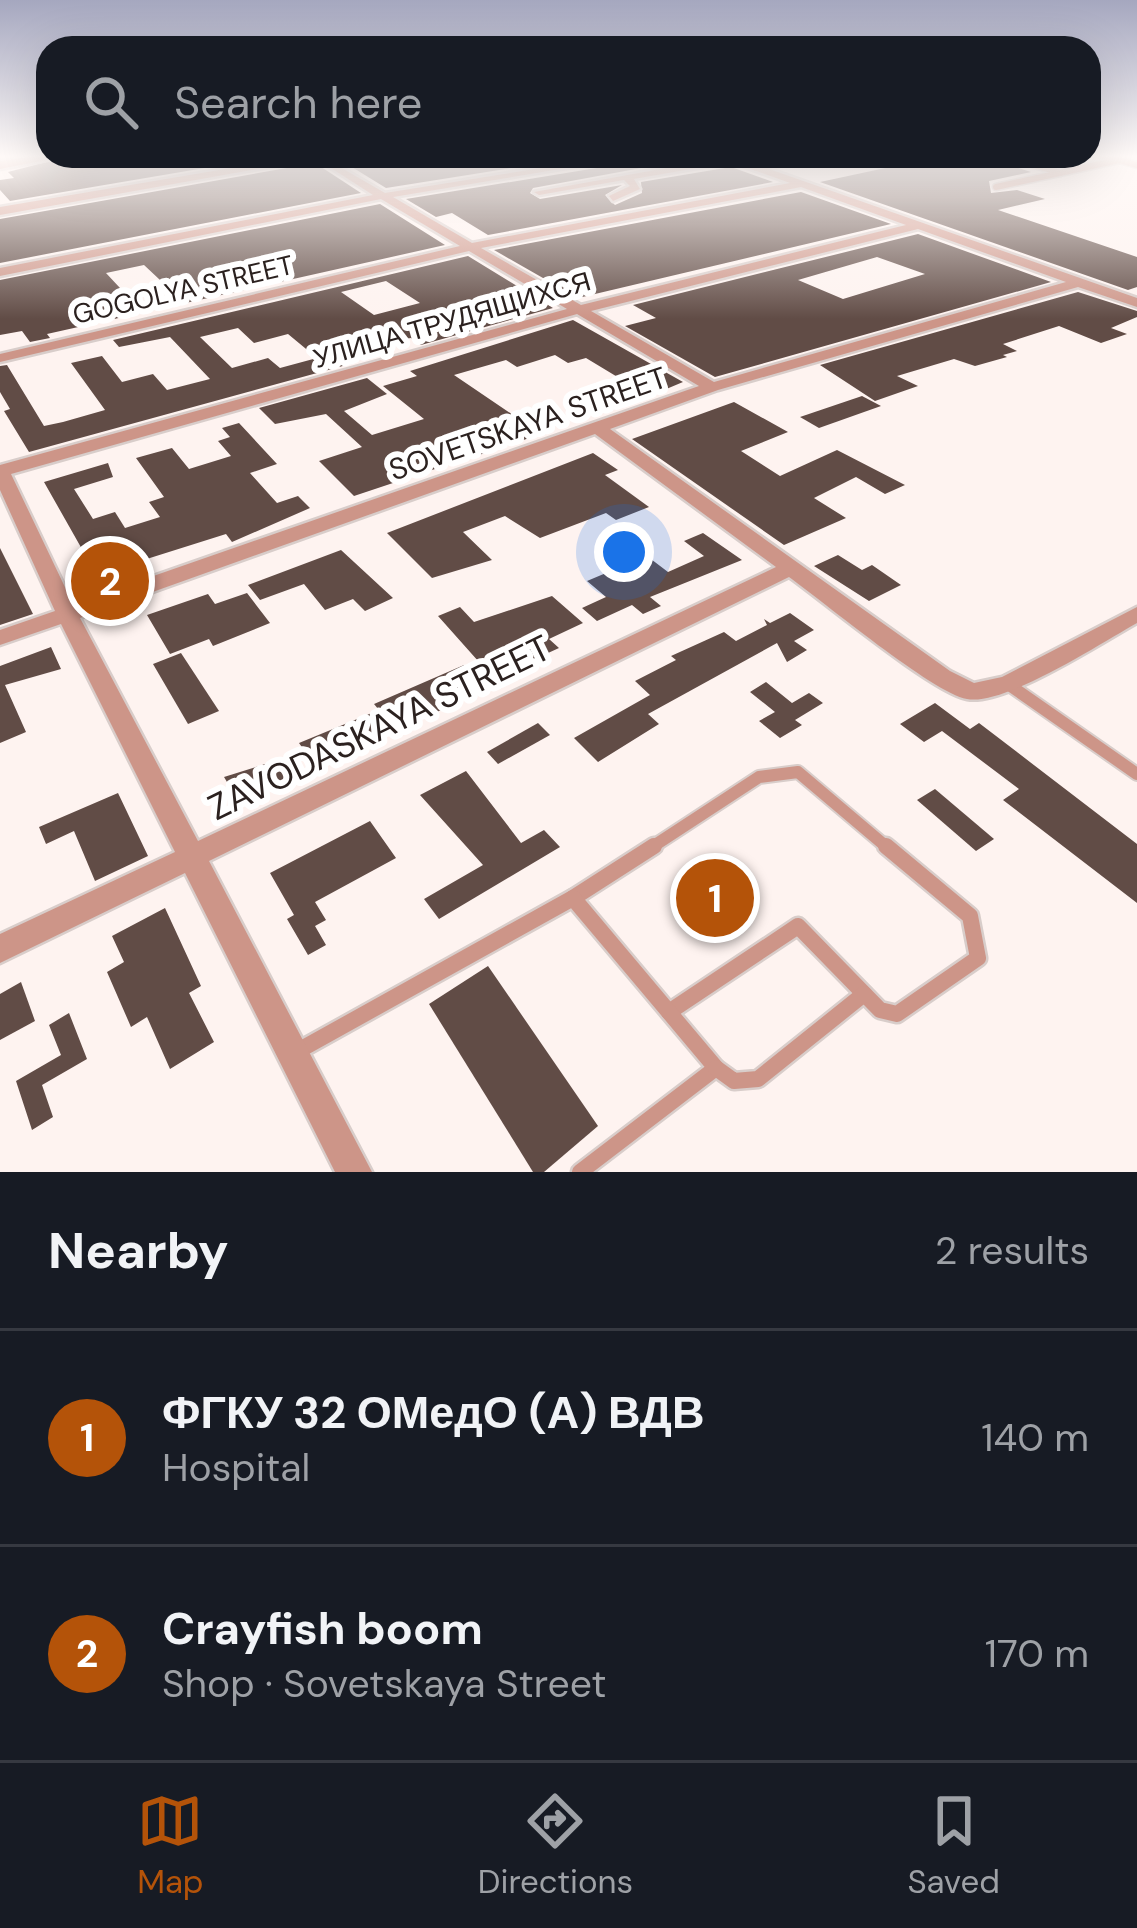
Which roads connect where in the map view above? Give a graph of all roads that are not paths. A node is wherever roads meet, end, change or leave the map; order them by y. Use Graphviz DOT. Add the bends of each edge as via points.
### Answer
graph roads {
  1 [pos="314,210"];
  2 [pos="408,210"];
  3 [pos="648,210"];
  4 [pos="876,210"];
  5 [pos="920,225"];
  6 [pos="470,243"];
  7 [pos="0,272"];
  8 [pos="1080,282"];
  9 [pos="1137,303"];
  10 [pos="580,309"];
  11 [pos="0,353"];
  12 [pos="712,387"];
  13 [pos="598,429"];
  14 [pos="0,471"];
  15 [pos="789,569"];
  16 [pos="67,614"];
  17 [pos="1137,614"];
  18 [pos="0,638"];
  19 [pos="1008,684"];
  20 [pos="1137,774"];
  21 [pos="193,857"];
  22 [pos="573,898"];
  23 [pos="0,949"];
  24 [pos="865,994"];
  25 [pos="669,1012"];
  26 [pos="294,1054"];
  27 [pos="716,1068"];
  28 [pos="354,1172"];
  29 [pos="580,1172"];
  1 -- 7 [label="street"];
  2 -- 6 [label="street"];
  3 -- 6 [label="street, GOGOLYA STREET"];
  4 -- 5 [label="street"];
  5 -- 8 [label="street"];
  5 -- 10 [label="street, УЛИЦА ТРУДЯЩИХСЯ"];
  6 -- 10 [label="street"];
  6 -- 11 [label="street, GOGOLYA STREET"];
  8 -- 9 [label="street"];
  8 -- 12 [label="street, SOVETSKAYA STREET"];
  10 -- 12 [label="street"];
  10 -- 14 [label="street, УЛИЦА ТРУДЯЩИХСЯ"];
  12 -- 13 [label="street, SOVETSKAYA STREET"];
  13 -- 15 [label="street"];
  13 -- 16 [label="street, SOVETSKAYA STREET"];
  14 -- 16 [label="street"];
  15 -- 19 [label="street" via="971,692"];
  15 -- 21 [label="street, ZAVODASKAYA STREET"];
  16 -- 18 [label="street, SOVETSKAYA STREET"];
  16 -- 21 [label="street"];
  17 -- 19 [label="street"];
  19 -- 20 [label="lane"];
  21 -- 23 [label="street, ZAVODASKAYA STREET"];
  21 -- 26 [label="street"];
  22 -- 24 [label="lane" via="759,777 799,772 970,916 978,958 897,1014"];
  22 -- 25 [label="lane"];
  22 -- 26 [label="lane"];
  24 -- 25 [label="lane" via="798,926"];
  24 -- 27 [label="lane" via="758,1078 734,1081"];
  25 -- 27 [label="lane"];
  26 -- 28 [label="street"];
  27 -- 29 [label="lane"];
}
